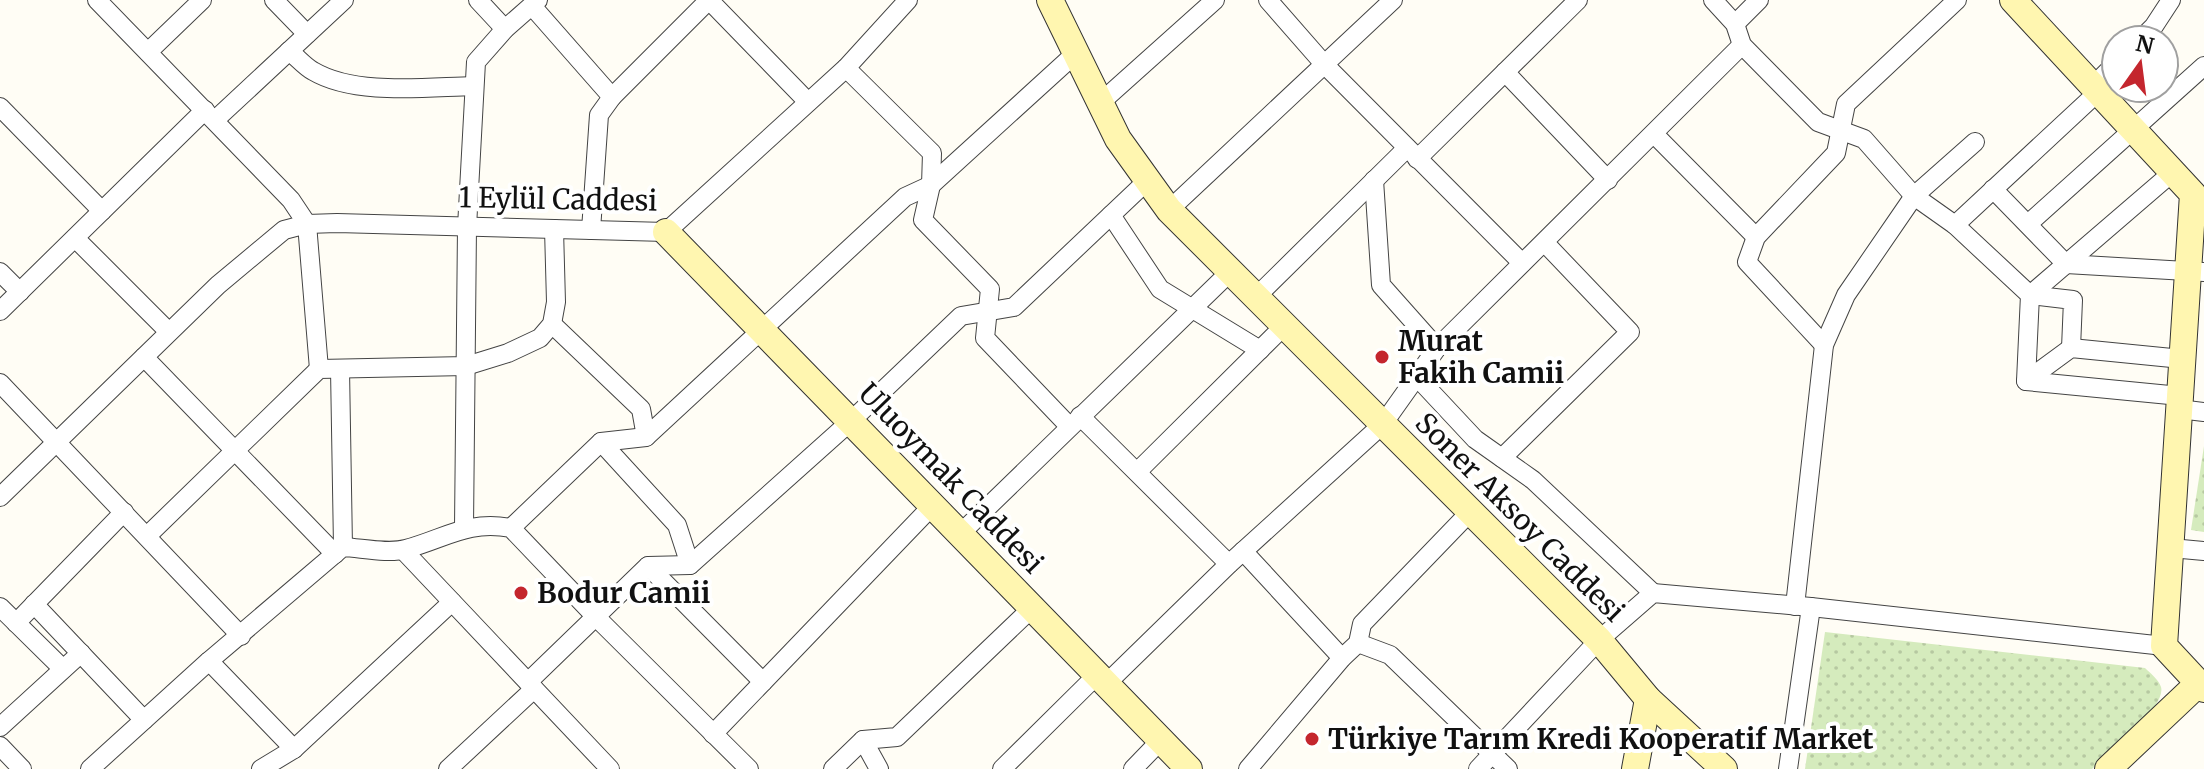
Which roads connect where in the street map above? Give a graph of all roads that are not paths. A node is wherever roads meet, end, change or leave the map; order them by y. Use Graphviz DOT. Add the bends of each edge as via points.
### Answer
graph roads {
  1 [pos="97,0"];
  2 [pos="202,0"];
  3 [pos="274,0"];
  4 [pos="344,0"];
  5 [pos="478,0"];
  6 [pos="709,0"];
  7 [pos="1050,0"];
  8 [pos="1215,0"];
  9 [pos="1268,0"];
  10 [pos="1393,0"];
  11 [pos="1578,0"];
  12 [pos="1713,0"];
  13 [pos="1759,0"];
  14 [pos="1957,0"];
  15 [pos="2013,0"];
  16 [pos="2171,0"];
  17 [pos="535,3"];
  18 [pos="898,3"];
  19 [pos="1735,24"];
  20 [pos="2155,24"];
  21 [pos="505,29"];
  22 [pos="307,34"];
  23 [pos="1742,45"];
  24 [pos="289,51"];
  25 [pos="148,52"];
  26 [pos="1076,53"];
  27 [pos="1324,64"];
  28 [pos="2204,66"];
  29 [pos="846,68"];
  30 [pos="1505,72"];
  31 [pos="2100,83"];
  32 [pos="474,86"];
  33 [pos="2095,89"];
  34 [pos="612,97"];
  35 [pos="808,102"];
  36 [pos="1100,103"];
  37 [pos="0,107"];
  38 [pos="210,115"];
  39 [pos="1840,130"];
  40 [pos="2132,131"];
  41 [pos="1654,134"];
  42 [pos="1975,142"];
  43 [pos="1412,153"];
  44 [pos="2173,172"];
  45 [pos="1148,180"];
  46 [pos="1374,180"];
  47 [pos="1608,180"];
  48 [pos="931,185"];
  49 [pos="1993,189"];
  50 [pos="2198,189"];
  51 [pos="1914,196"];
  52 [pos="1169,210"];
  53 [pos="102,211"];
  54 [pos="1111,215"];
  55 [pos="307,224"];
  56 [pos="2028,224"];
  57 [pos="1955,225"];
  58 [pos="467,227"];
  59 [pos="554,229"];
  60 [pos="591,230"];
  61 [pos="666,232"];
  62 [pos="1756,237"];
  63 [pos="75,238"];
  64 [pos="1545,243"];
  65 [pos="1522,263"];
  66 [pos="2066,264"];
  67 [pos="1231,271"];
  68 [pos="0,272"];
  69 [pos="2196,272"];
  70 [pos="20,292"];
  71 [pos="2030,295"];
  72 [pos="1256,297"];
  73 [pos="1190,308"];
  74 [pos="0,311"];
  75 [pos="988,312"];
  76 [pos="552,324"];
  77 [pos="1285,325"];
  78 [pos="761,330"];
  79 [pos="169,332"];
  80 [pos="1824,345"];
  81 [pos="1437,348"];
  82 [pos="2071,348"];
  83 [pos="1260,350"];
  84 [pos="144,357"];
  85 [pos="2182,359"];
  86 [pos="466,366"];
  87 [pos="319,369"];
  88 [pos="340,369"];
  89 [pos="1417,377"];
  90 [pos="2026,381"];
  91 [pos="0,383"];
  92 [pos="2188,406"];
  93 [pos="851,421"];
  94 [pos="1075,421"];
  95 [pos="1383,424"];
  96 [pos="646,437"];
  97 [pos="57,442"];
  98 [pos="601,442"];
  99 [pos="236,452"];
  100 [pos="1502,458"];
  101 [pos="1137,472"];
  102 [pos="0,497"];
  103 [pos="933,505"];
  104 [pos="1471,511"];
  105 [pos="124,512"];
  106 [pos="464,527"];
  107 [pos="511,528"];
  108 [pos="960,534"];
  109 [pos="147,536"];
  110 [pos="2171,548"];
  111 [pos="403,550"];
  112 [pos="339,551"];
  113 [pos="2204,551"];
  114 [pos="1236,557"];
  115 [pos="690,565"];
  116 [pos="648,566"];
  117 [pos="1653,593"];
  118 [pos="452,602"];
  119 [pos="34,604"];
  120 [pos="1803,606"];
  121 [pos="0,607"];
  122 [pos="1032,608"];
  123 [pos="596,617"];
  124 [pos="16,623"];
  125 [pos="241,636"];
  126 [pos="1599,640"];
  127 [pos="1358,643"];
  128 [pos="2164,646"];
  129 [pos="81,653"];
  130 [pos="1342,658"];
  131 [pos="209,661"];
  132 [pos="63,669"];
  133 [pos="1101,680"];
  134 [pos="763,682"];
  135 [pos="531,685"];
  136 [pos="2201,686"];
  137 [pos="1648,699"];
  138 [pos="144,720"];
  139 [pos="0,727"];
  140 [pos="713,734"];
  141 [pos="863,740"];
  142 [pos="1161,740"];
  143 [pos="0,746"];
  144 [pos="294,749"];
  145 [pos="1493,753"];
  146 [pos="22,769"];
  147 [pos="90,769"];
  148 [pos="261,769"];
  149 [pos="448,769"];
  150 [pos="610,769"];
  151 [pos="749,769"];
  152 [pos="833,769"];
  153 [pos="879,769"];
  154 [pos="1002,769"];
  155 [pos="1133,769"];
  156 [pos="1189,769"];
  157 [pos="1248,769"];
  158 [pos="1478,769"];
  159 [pos="1508,769"];
  160 [pos="1635,769"];
  161 [pos="1724,769"];
  162 [pos="1788,769"];
  163 [pos="2108,769"];
  1 -- 25 [label="street"];
  2 -- 25 [label="street"];
  3 -- 22 [label="street"];
  4 -- 22 [label="street"];
  5 -- 21 [label="street"];
  6 -- 34 [label="street"];
  6 -- 35 [label="street"];
  7 -- 26 [label="street, Soner Aksoy Caddesi"];
  8 -- 36 [label="street"];
  9 -- 27 [label="street"];
  10 -- 27 [label="street"];
  11 -- 30 [label="street"];
  12 -- 19 [label="street"];
  13 -- 19 [label="street"];
  14 -- 39 [label="street" via="1846,104"];
  15 -- 33 [label="street"];
  16 -- 20 [label="street"];
  17 -- 21 [label="street"];
  17 -- 34 [label="street"];
  18 -- 29 [label="street, 1 Eylül Caddesi"];
  19 -- 23 [label="street"];
  21 -- 32 [label="street" via="476,62"];
  22 -- 24 [label="street"];
  23 -- 39 [label="street" via="1818,122"];
  23 -- 41 [label="street"];
  24 -- 32 [label="street" via="314,72 344,82 374,87"];
  24 -- 38 [label="street"];
  25 -- 38 [label="street"];
  26 -- 36 [label="street, Soner Aksoy Caddesi"];
  26 -- 48 [label="street"];
  27 -- 43 [label="street"];
  27 -- 52 [label="street"];
  28 -- 40 [label="street"];
  29 -- 35 [label="street, 1 Eylül Caddesi"];
  29 -- 48 [label="street" via="932,153"];
  30 -- 43 [label="street"];
  30 -- 47 [label="street"];
  31 -- 33 [label="street"];
  32 -- 58 [label="street"];
  33 -- 40 [label="street"];
  33 -- 49 [label="street"];
  34 -- 60 [label="street" via="599,115"];
  35 -- 61 [label="street, 1 Eylül Caddesi"];
  36 -- 45 [label="street, Soner Aksoy Caddesi"];
  37 -- 53 [label="street"];
  38 -- 53 [label="street"];
  38 -- 55 [label="street" via="291,200"];
  39 -- 51 [label="street" via="1864,139"];
  39 -- 62 [label="street" via="1836,153"];
  40 -- 44 [label="street"];
  40 -- 56 [label="street"];
  41 -- 47 [label="street"];
  41 -- 62 [label="street"];
  42 -- 51 [label="street"];
  43 -- 46 [label="street"];
  43 -- 65 [label="street"];
  44 -- 50 [label="street"];
  44 -- 66 [label="street"];
  45 -- 52 [label="street, Soner Aksoy Caddesi"];
  45 -- 54 [label="street"];
  46 -- 72 [label="street"];
  46 -- 81 [label="street" via="1381,285"];
  47 -- 64 [label="street"];
  48 -- 75 [label="street" via="923,220 990,289"];
  48 -- 78 [label="street" via="905,197"];
  49 -- 56 [label="street"];
  49 -- 57 [label="street"];
  50 -- 69 [label="street"];
  51 -- 57 [label="street"];
  51 -- 80 [label="street" via="1846,295"];
  52 -- 67 [label="street, Soner Aksoy Caddesi"];
  53 -- 63 [label="street"];
  54 -- 73 [label="street" via="1160,289"];
  54 -- 75 [label="street" via="1014,307"];
  55 -- 58 [label="street, 1 Eylül Caddesi"];
  55 -- 79 [label="street" via="284,230"];
  55 -- 87 [label="street"];
  56 -- 66 [label="street"];
  57 -- 71 [label="street"];
  58 -- 59 [label="street, 1 Eylül Caddesi"];
  58 -- 86 [label="street"];
  59 -- 60 [label="street, 1 Eylül Caddesi"];
  59 -- 76 [label="street"];
  60 -- 61 [label="street, 1 Eylül Caddesi"];
  61 -- 78 [label="street, Uluoymak Caddesi"];
  62 -- 80 [label="street" via="1747,262"];
  63 -- 70 [label="street"];
  63 -- 79 [label="street"];
  64 -- 65 [label="street"];
  64 -- 100 [label="street" via="1630,332"];
  65 -- 81 [label="street"];
  66 -- 69 [label="street"];
  66 -- 71 [label="street"];
  67 -- 72 [label="street, Soner Aksoy Caddesi"];
  67 -- 73 [label="street"];
  68 -- 70 [label="street"];
  69 -- 85 [label="street"];
  70 -- 74 [label="street"];
  71 -- 82 [label="street" via="2073,300"];
  71 -- 90 [label="street"];
  72 -- 77 [label="street, Soner Aksoy Caddesi"];
  73 -- 83 [label="street"];
  73 -- 94 [label="street"];
  75 -- 93 [label="street" via="961,316"];
  75 -- 94 [label="street" via="985,338"];
  76 -- 86 [label="street" via="540,338"];
  76 -- 96 [label="street" via="641,409"];
  77 -- 83 [label="street"];
  77 -- 95 [label="street, Soner Aksoy Caddesi"];
  78 -- 93 [label="street, Uluoymak Caddesi"];
  78 -- 96 [label="street"];
  79 -- 84 [label="street"];
  80 -- 120 [label="street"];
  81 -- 89 [label="street"];
  82 -- 85 [label="street"];
  82 -- 90 [label="street"];
  83 -- 101 [label="street"];
  84 -- 97 [label="street"];
  84 -- 99 [label="street"];
  85 -- 92 [label="street"];
  86 -- 88 [label="street"];
  86 -- 106 [label="street"];
  87 -- 88 [label="street"];
  87 -- 99 [label="street"];
  88 -- 112 [label="street"];
  89 -- 95 [label="street"];
  89 -- 100 [label="street" via="1475,439"];
  90 -- 92 [label="street"];
  91 -- 97 [label="street"];
  92 -- 110 [label="street"];
  93 -- 103 [label="street, Uluoymak Caddesi"];
  93 -- 115 [label="street"];
  94 -- 101 [label="street"];
  94 -- 108 [label="street"];
  95 -- 104 [label="street, Soner Aksoy Caddesi"];
  95 -- 114 [label="street"];
  96 -- 98 [label="street"];
  97 -- 102 [label="street"];
  97 -- 105 [label="street"];
  98 -- 107 [label="street"];
  98 -- 115 [label="street" via="677,525"];
  99 -- 109 [label="street"];
  99 -- 112 [label="street"];
  100 -- 117 [label="street" via="1533,480"];
  101 -- 114 [label="street"];
  103 -- 108 [label="street, Uluoymak Caddesi"];
  103 -- 134 [label="street"];
  104 -- 126 [label="street, Soner Aksoy Caddesi"];
  104 -- 127 [label="street" via="1362,624"];
  105 -- 109 [label="street"];
  105 -- 119 [label="street"];
  106 -- 107 [label="street"];
  106 -- 111 [label="street"];
  107 -- 123 [label="street"];
  108 -- 122 [label="street, Uluoymak Caddesi"];
  109 -- 125 [label="street"];
  110 -- 113 [label="street"];
  110 -- 128 [label="street"];
  111 -- 112 [label="street"];
  111 -- 118 [label="street"];
  112 -- 125 [label="street"];
  114 -- 130 [label="street"];
  114 -- 133 [label="street"];
  115 -- 116 [label="street"];
  116 -- 123 [label="street"];
  116 -- 134 [label="street"];
  117 -- 120 [label="street"];
  117 -- 126 [label="street"];
  118 -- 135 [label="street"];
  118 -- 144 [label="street"];
  119 -- 124 [label="street"];
  119 -- 129 [label="street"];
  120 -- 128 [label="street"];
  120 -- 162 [label="street"];
  121 -- 124 [label="street"];
  122 -- 133 [label="street, Uluoymak Caddesi"];
  122 -- 141 [label="street" via="897,737"];
  123 -- 135 [label="street"];
  123 -- 140 [label="street"];
  124 -- 132 [label="street"];
  125 -- 131 [label="street"];
  126 -- 137 [label="street, Soner Aksoy Caddesi"];
  126 -- 145 [label="street"];
  127 -- 130 [label="street"];
  127 -- 145 [label="street" via="1390,655"];
  128 -- 136 [label="street"];
  129 -- 132 [label="street"];
  129 -- 138 [label="street"];
  130 -- 157 [label="street"];
  131 -- 138 [label="street"];
  131 -- 144 [label="street"];
  132 -- 139 [label="street"];
  133 -- 142 [label="street, Uluoymak Caddesi"];
  133 -- 154 [label="street"];
  134 -- 140 [label="street"];
  135 -- 149 [label="street"];
  135 -- 150 [label="street"];
  136 -- 163 [label="street"];
  137 -- 160 [label="street"];
  137 -- 161 [label="street, Soner Aksoy Caddesi"];
  138 -- 147 [label="street"];
  140 -- 151 [label="street"];
  141 -- 152 [label="street"];
  141 -- 153 [label="street"];
  142 -- 155 [label="street"];
  142 -- 156 [label="street, Uluoymak Caddesi"];
  143 -- 146 [label="street"];
  144 -- 148 [label="street"];
  145 -- 158 [label="street"];
  145 -- 159 [label="street"];
}
